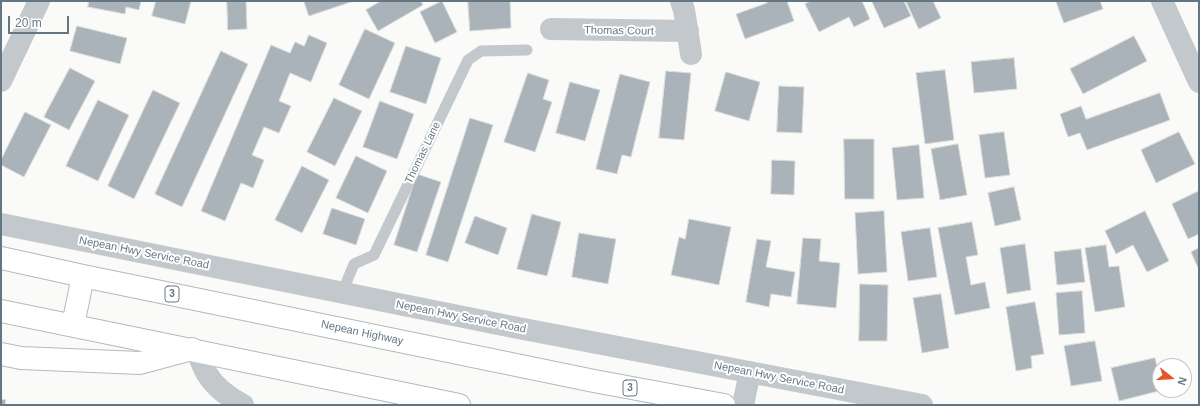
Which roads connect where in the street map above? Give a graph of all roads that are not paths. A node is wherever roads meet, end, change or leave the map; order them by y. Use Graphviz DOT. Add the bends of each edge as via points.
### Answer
graph roads {
  1 [pos="39,1"];
  2 [pos="681,1"];
  3 [pos="1162,1"];
  4 [pos="551,29"];
  5 [pos="688,31"];
  6 [pos="527,50"];
  7 [pos="691,54"];
  8 [pos="1,81"];
  9 [pos="1199,82"];
  10 [pos="1,224"];
  11 [pos="1,258"];
  12 [pos="84,276"];
  13 [pos="342,293"];
  14 [pos="1,311"];
  15 [pos="73,325"];
  16 [pos="194,350"];
  17 [pos="1,354"];
  18 [pos="750,372"];
  19 [pos="669,400"];
  20 [pos="243,405"];
  21 [pos="459,405"];
  22 [pos="724,405"];
  23 [pos="743,405"];
  24 [pos="922,405"];
  1 -- 8 [label="street"];
  2 -- 5 [label="street"];
  3 -- 9 [label="street"];
  4 -- 5 [label="street, Thomas Court"];
  5 -- 7 [label="street"];
  6 -- 13 [label="lane, Thomas Lane" via="481,51 468,60 374,255 354,264"];
  10 -- 13 [label="street, Nepean Hwy Service Road"];
  11 -- 12 [label="main road, Nepean Highway / 3"];
  12 -- 15 [label="main road"];
  12 -- 19 [label="main road, Nepean Highway / 3"];
  13 -- 18 [label="street, Nepean Hwy Service Road"];
  14 -- 15 [label="main road"];
  15 -- 16 [label="main road"];
  16 -- 17 [label="main road" via="140,363 22,358"];
  16 -- 20 [label="street" via="207,375 233,400"];
  16 -- 21 [label="main road"];
  18 -- 23 [label="street"];
  18 -- 24 [label="street, Nepean Hwy Service Road"];
  19 -- 22 [label="main road, Nepean Highway / 3"];
}
